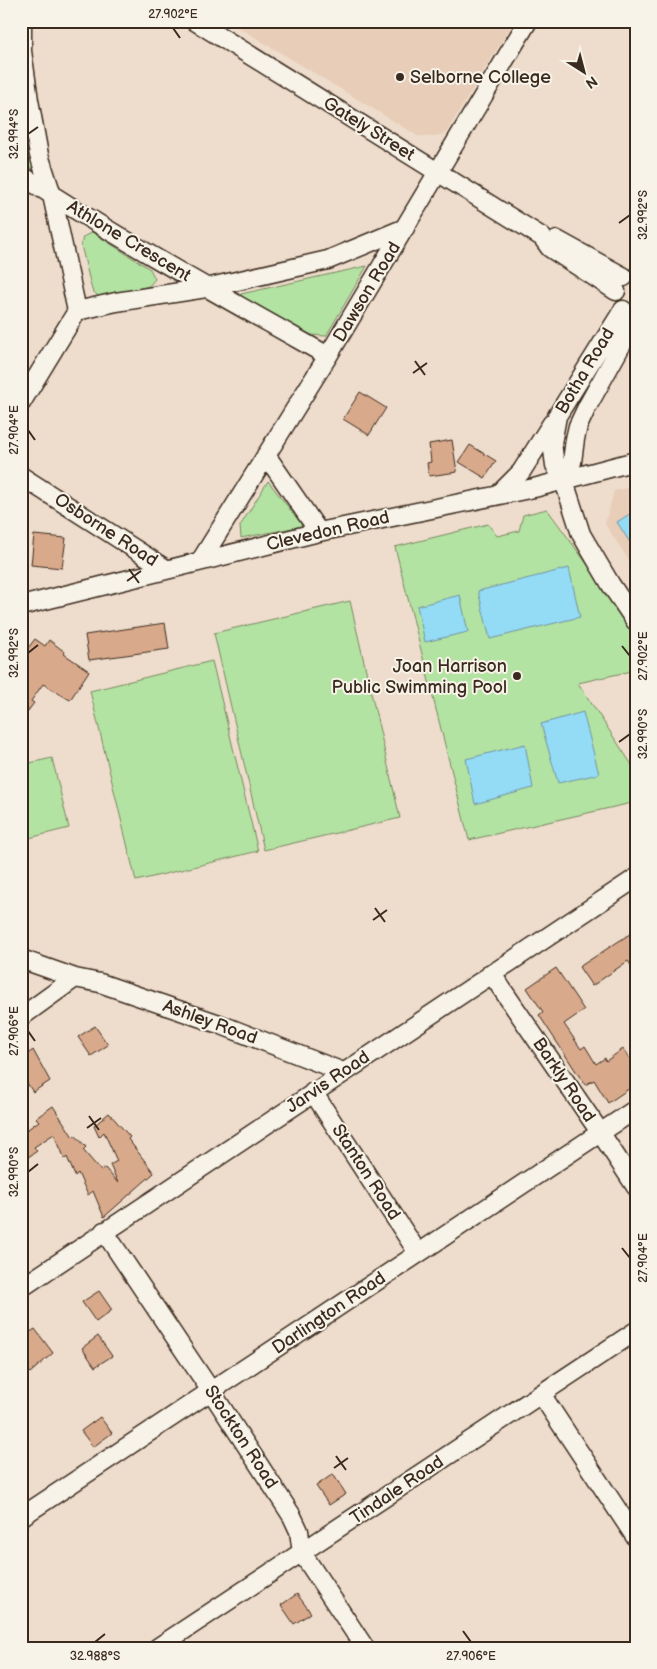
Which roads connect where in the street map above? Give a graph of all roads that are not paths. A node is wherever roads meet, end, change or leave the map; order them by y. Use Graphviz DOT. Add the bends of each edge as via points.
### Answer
graph roads {
  1 [pos="22,21"];
  2 [pos="195,21"];
  3 [pos="528,21"];
  4 [pos="438,171"];
  5 [pos="21,175"];
  6 [pos="52,195"];
  7 [pos="405,228"];
  8 [pos="625,280"];
  9 [pos="206,288"];
  10 [pos="77,312"];
  11 [pos="632,314"];
  12 [pos="328,356"];
  13 [pos="21,403"];
  14 [pos="557,416"];
  15 [pos="266,455"];
  16 [pos="636,461"];
  17 [pos="564,463"];
  18 [pos="21,476"];
  19 [pos="564,481"];
  20 [pos="498,494"];
  21 [pos="319,532"];
  22 [pos="201,560"];
  23 [pos="166,569"];
  24 [pos="21,606"];
  25 [pos="636,622"];
  26 [pos="636,878"];
  27 [pos="21,959"];
  28 [pos="491,973"];
  29 [pos="75,978"];
  30 [pos="21,1017"];
  31 [pos="343,1072"];
  32 [pos="313,1092"];
  33 [pos="636,1109"];
  34 [pos="600,1132"];
  35 [pos="636,1187"];
  36 [pos="104,1231"];
  37 [pos="418,1253"];
  38 [pos="21,1288"];
  39 [pos="636,1331"];
  40 [pos="211,1391"];
  41 [pos="541,1394"];
  42 [pos="21,1517"];
  43 [pos="636,1538"];
  44 [pos="302,1553"];
  45 [pos="176,1642"];
  46 [pos="157,1648"];
  47 [pos="365,1648"];
  1 -- 6 [label="street, Athlone Crescent" via="28,100 39,156"];
  2 -- 4 [label="street, Gately Street"];
  3 -- 4 [label="street, Dawson Road"];
  4 -- 7 [label="street, Dawson Road"];
  4 -- 8 [label="street, Gately Street" via="542,237 550,248"];
  5 -- 6 [label="street, Athlone Crescent"];
  6 -- 9 [label="street, Athlone Crescent"];
  6 -- 10 [label="street"];
  7 -- 9 [label="street, Athlone Crescent" via="328,260"];
  7 -- 12 [label="street, Dawson Road"];
  8 -- 11 [label="street" via="616,296"];
  9 -- 10 [label="street" via="116,302"];
  9 -- 12 [label="street, Athlone Crescent"];
  10 -- 13 [label="street"];
  11 -- 14 [label="street, Botha Road"];
  11 -- 17 [label="street, Botha Road" via="578,426"];
  12 -- 15 [label="street, Dawson Road"];
  14 -- 17 [label="street, Botha Road" via="552,443"];
  14 -- 20 [label="street" via="521,472"];
  15 -- 21 [label="street"];
  15 -- 22 [label="street, Dawson Road"];
  16 -- 19 [label="street, Clevedon Road"];
  17 -- 19 [label="street"];
  18 -- 23 [label="street, Osborne Road"];
  19 -- 20 [label="street, Clevedon Road"];
  19 -- 25 [label="street" via="581,534"];
  20 -- 21 [label="street, Clevedon Road"];
  21 -- 22 [label="street, Clevedon Road"];
  22 -- 23 [label="street, Clevedon Road"];
  23 -- 24 [label="street, Clevedon Road"];
  26 -- 28 [label="street, Jarvis Road"];
  27 -- 29 [label="street, Ashley Road"];
  28 -- 31 [label="street, Jarvis Road"];
  28 -- 34 [label="street, Barkly Road"];
  29 -- 30 [label="street"];
  29 -- 31 [label="street, Ashley Road" via="100,983 219,1024"];
  31 -- 32 [label="street, Jarvis Road"];
  32 -- 36 [label="street, Jarvis Road"];
  32 -- 37 [label="street, Stanton Road"];
  33 -- 34 [label="street, Darlington Road"];
  34 -- 35 [label="street, Barkly Road"];
  34 -- 37 [label="street, Darlington Road"];
  36 -- 38 [label="street, Jarvis Road"];
  36 -- 40 [label="street, Stockton Road"];
  37 -- 40 [label="street, Darlington Road"];
  39 -- 41 [label="street, Tindale Road"];
  40 -- 42 [label="street, Darlington Road"];
  40 -- 44 [label="street, Stockton Road" via="292,1516 299,1531"];
  41 -- 43 [label="street"];
  41 -- 44 [label="street, Tindale Road"];
  44 -- 45 [label="street, Tindale Road"];
  44 -- 47 [label="street, Stockton Road"];
  45 -- 46 [label="street, Tindale Road"];
}
